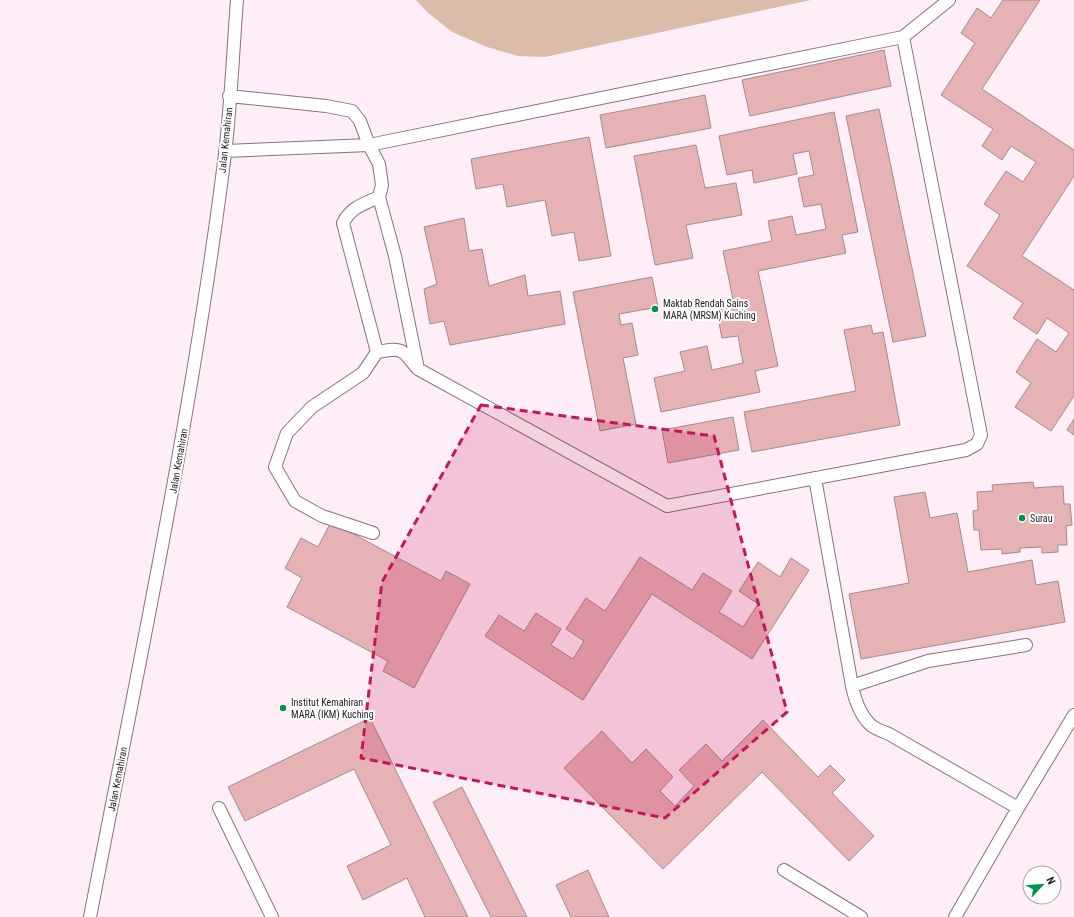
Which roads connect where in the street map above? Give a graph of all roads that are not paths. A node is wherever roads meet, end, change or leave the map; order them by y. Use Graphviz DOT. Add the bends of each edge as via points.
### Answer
graph roads {
  1 [pos="237,0"];
  2 [pos="949,0"];
  3 [pos="903,36"];
  4 [pos="230,96"];
  5 [pos="369,145"];
  6 [pos="225,151"];
  7 [pos="379,197"];
  8 [pos="377,352"];
  9 [pos="418,369"];
  10 [pos="815,478"];
  11 [pos="373,533"];
  12 [pos="1026,645"];
  13 [pos="852,686"];
  14 [pos="1074,715"];
  15 [pos="219,808"];
  16 [pos="1018,808"];
  17 [pos="784,870"];
  18 [pos="90,917"];
  19 [pos="272,917"];
  20 [pos="861,917"];
  21 [pos="955,917"];
  1 -- 4 [label="lane, Jalan Kemahiran"];
  2 -- 3 [label="lane"];
  3 -- 5 [label="lane"];
  3 -- 10 [label="lane" via="981,435 977,444 966,450"];
  4 -- 5 [label="lane" via="352,111 360,121"];
  4 -- 6 [label="lane, Jalan Kemahiran"];
  5 -- 6 [label="lane"];
  5 -- 7 [label="lane" via="379,164 382,185"];
  6 -- 18 [label="lane, Jalan Kemahiran" via="194,372"];
  7 -- 8 [label="lane" via="352,210 343,223"];
  7 -- 9 [label="lane" via="395,256"];
  8 -- 9 [label="lane" via="396,349 405,352"];
  8 -- 11 [label="lane" via="363,373 312,407 287,433 275,467 295,501 322,516"];
  9 -- 10 [label="lane" via="667,506"];
  10 -- 13 [label="lane"];
  12 -- 13 [label="lane" via="928,661"];
  13 -- 16 [label="lane" via="862,714 872,726"];
  14 -- 16 [label="lane"];
  15 -- 19 [label="lane"];
  16 -- 21 [label="lane"];
  17 -- 20 [label="lane"];
}
